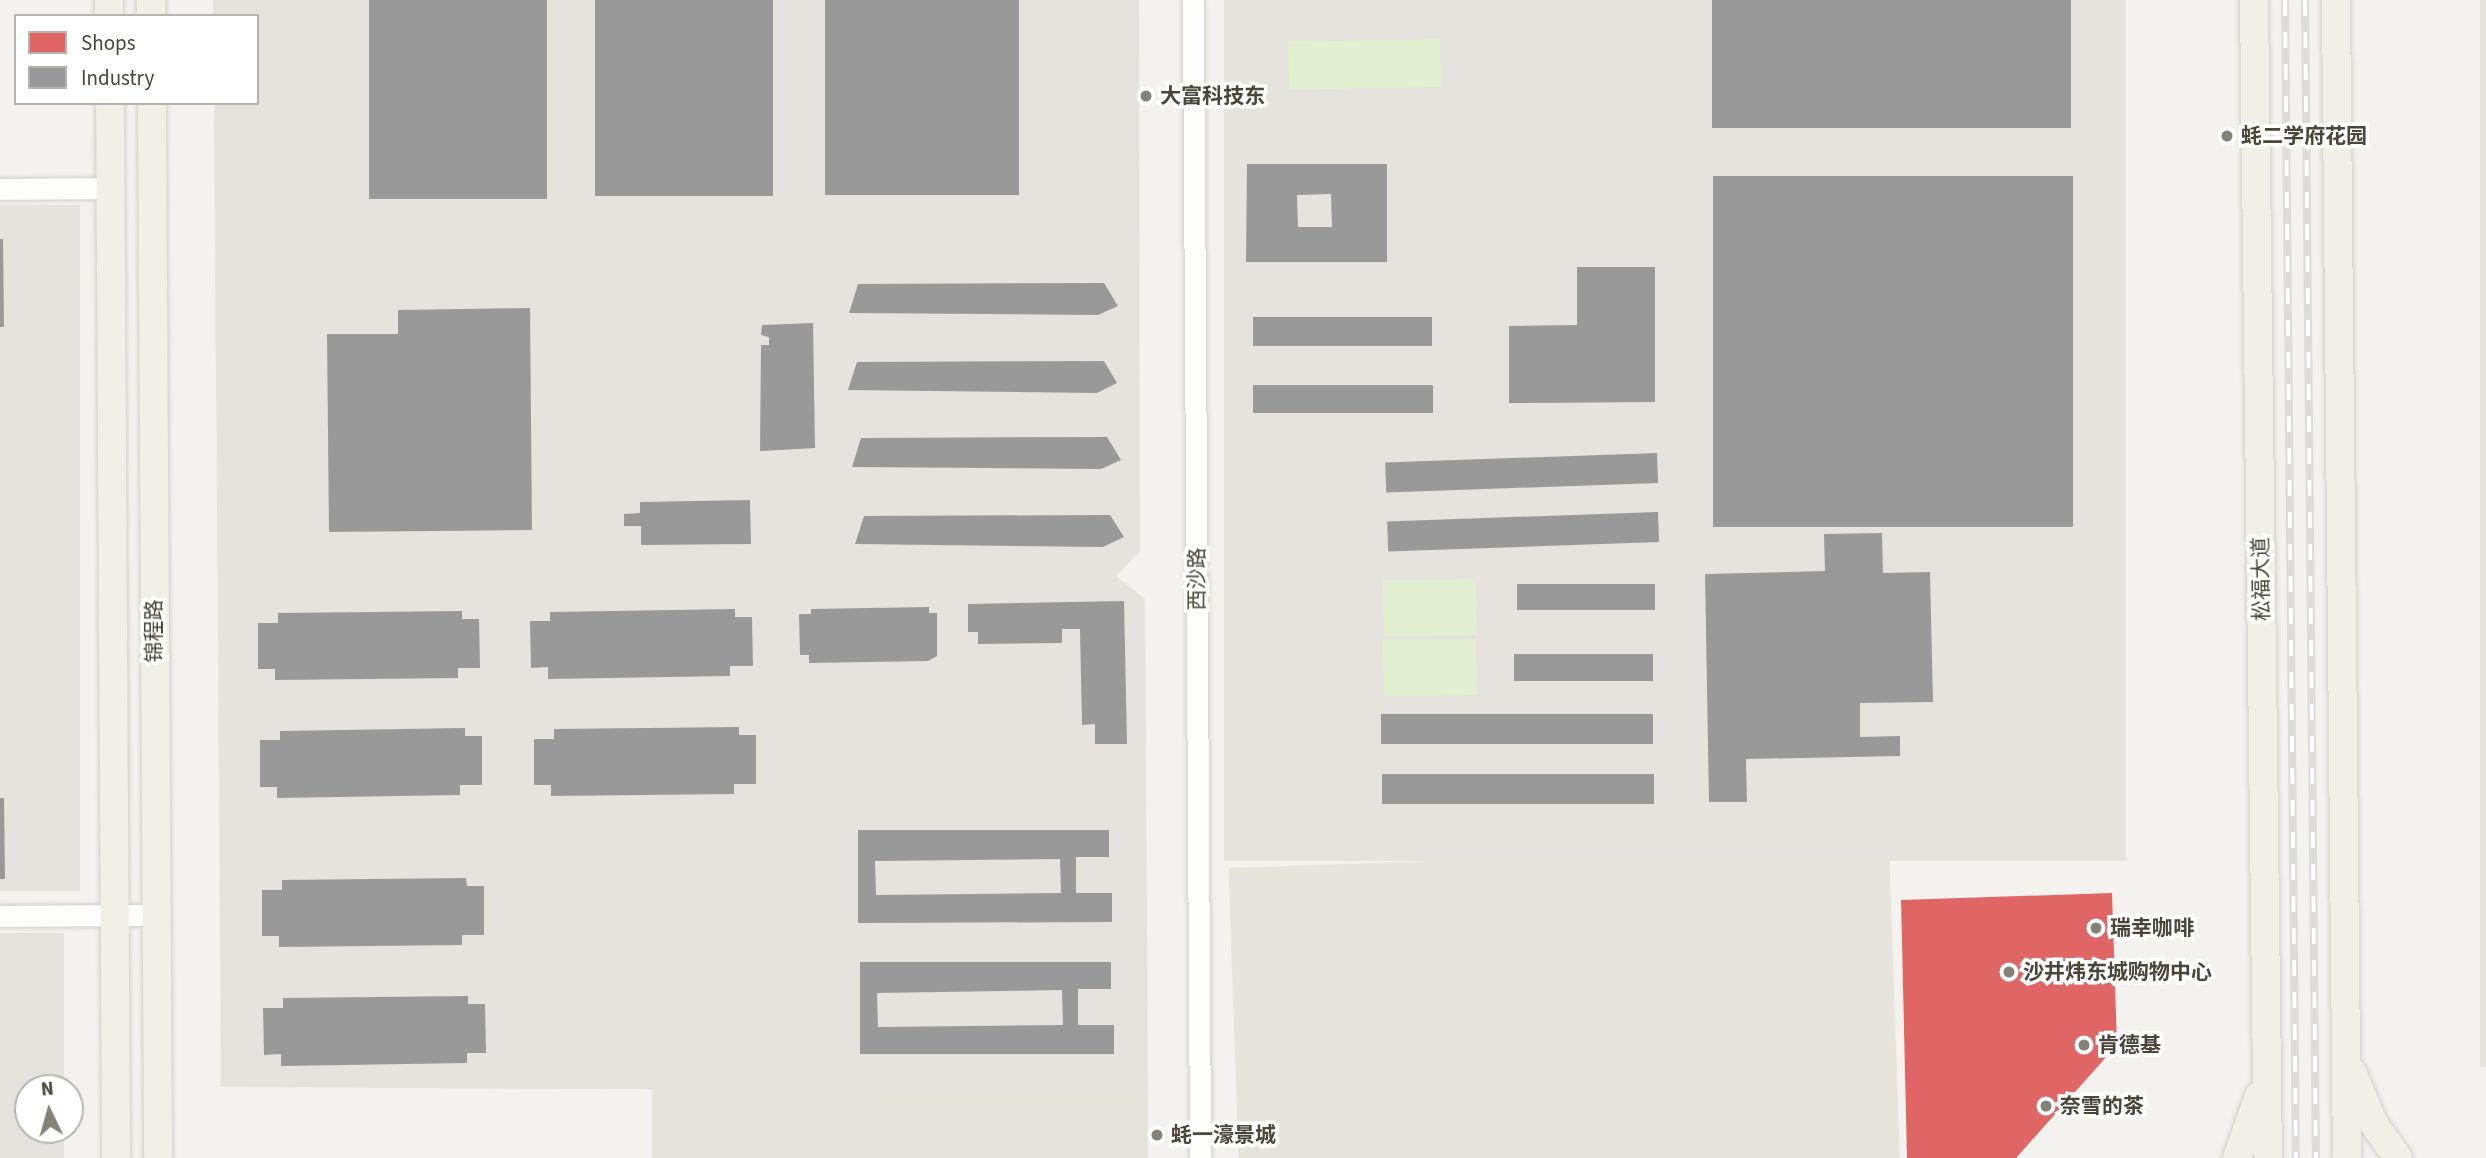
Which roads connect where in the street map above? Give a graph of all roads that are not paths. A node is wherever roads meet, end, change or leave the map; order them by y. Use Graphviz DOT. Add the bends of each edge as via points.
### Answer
graph roads {
  1 [pos="1193,0"];
  2 [pos="2255,0"];
  3 [pos="2336,0"];
  4 [pos="110,105"];
  5 [pos="152,105"];
  6 [pos="110,188"];
  7 [pos="0,189"];
  8 [pos="156,915"];
  9 [pos="0,916"];
  10 [pos="114,916"];
  11 [pos="2347,1056"];
  12 [pos="2267,1063"];
  13 [pos="116,1158"];
  14 [pos="158,1158"];
  15 [pos="1200,1158"];
  16 [pos="2237,1158"];
  17 [pos="2268,1158"];
  18 [pos="2347,1158"];
  19 [pos="2398,1158"];
  1 -- 15 [label="street, 西沙路"];
  2 -- 12 [label="main road, 松福大道"];
  3 -- 11 [label="main road"];
  4 -- 6 [label="main road, 锦程路"];
  5 -- 8 [label="main road, 锦程路"];
  6 -- 7 [label="street"];
  6 -- 10 [label="main road, 锦程路"];
  8 -- 10 [label="street"];
  8 -- 14 [label="main road, 锦程路"];
  9 -- 10 [label="street"];
  10 -- 13 [label="main road, 锦程路"];
  11 -- 18 [label="main road"];
  11 -- 19 [label="main road" via="2374,1124"];
  12 -- 16 [label="main road"];
  12 -- 17 [label="main road, 松福大道"];
}
